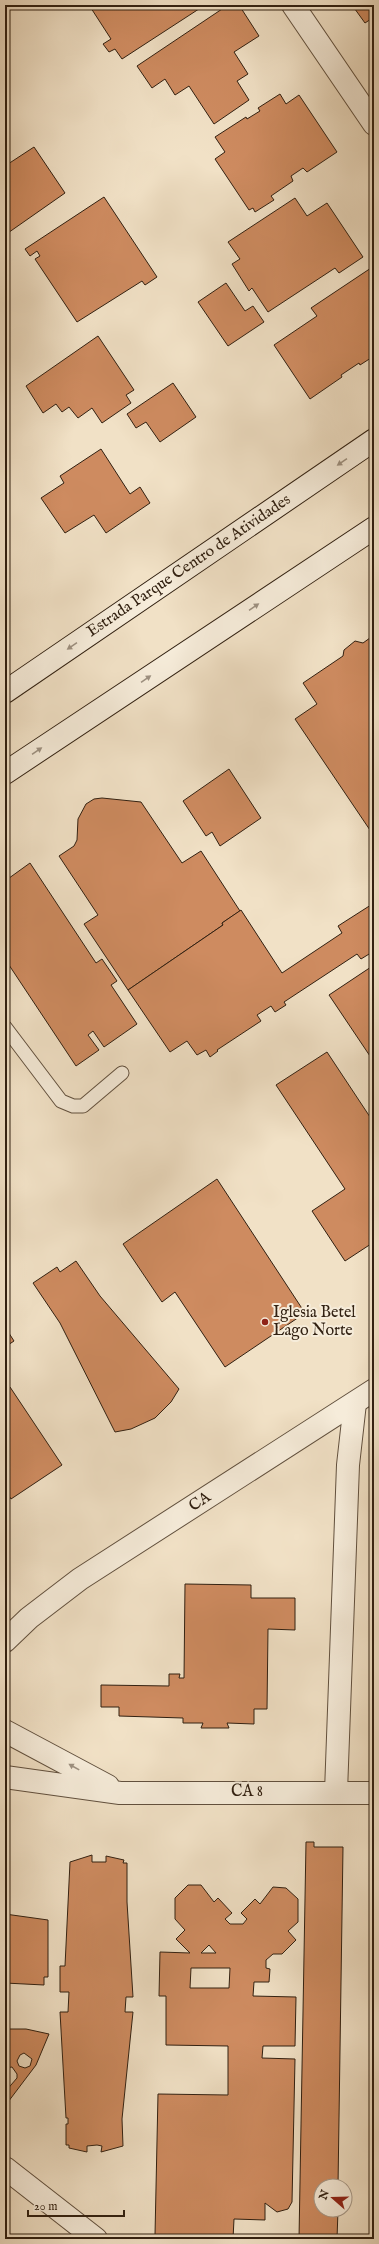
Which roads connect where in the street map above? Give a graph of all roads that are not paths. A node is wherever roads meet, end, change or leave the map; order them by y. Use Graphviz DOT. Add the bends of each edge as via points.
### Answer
graph roads {
  1 [pos="293,5"];
  2 [pos="374,124"];
  3 [pos="374,440"];
  4 [pos="374,528"];
  5 [pos="5,692"];
  6 [pos="5,773"];
  7 [pos="5,1027"];
  8 [pos="122,1073"];
  9 [pos="374,1390"];
  10 [pos="355,1403"];
  11 [pos="29,1618"];
  12 [pos="5,1641"];
  13 [pos="5,1656"];
  14 [pos="5,1731"];
  15 [pos="5,1777"];
  16 [pos="336,1792"];
  17 [pos="120,1793"];
  18 [pos="374,1793"];
  19 [pos="5,2168"];
  20 [pos="96,2239"];
  1 -- 2 [label="street"];
  3 -- 5 [label="street, Estrada Parque Centro de Atividades, one-way"];
  6 -- 4 [label="street, one-way"];
  7 -- 8 [label="lane" via="61,1101 73,1106 82,1106"];
  9 -- 10 [label="street, CA"];
  10 -- 11 [label="street, CA" via="80,1578"];
  10 -- 16 [label="street" via="348,1465"];
  11 -- 12 [label="street, CA"];
  11 -- 13 [label="street, CA"];
  17 -- 14 [label="street, CA 8, one-way"];
  15 -- 17 [label="street, CA 8"];
  16 -- 17 [label="street, CA 8"];
  16 -- 18 [label="street, CA 8"];
  19 -- 20 [label="street"];
}
